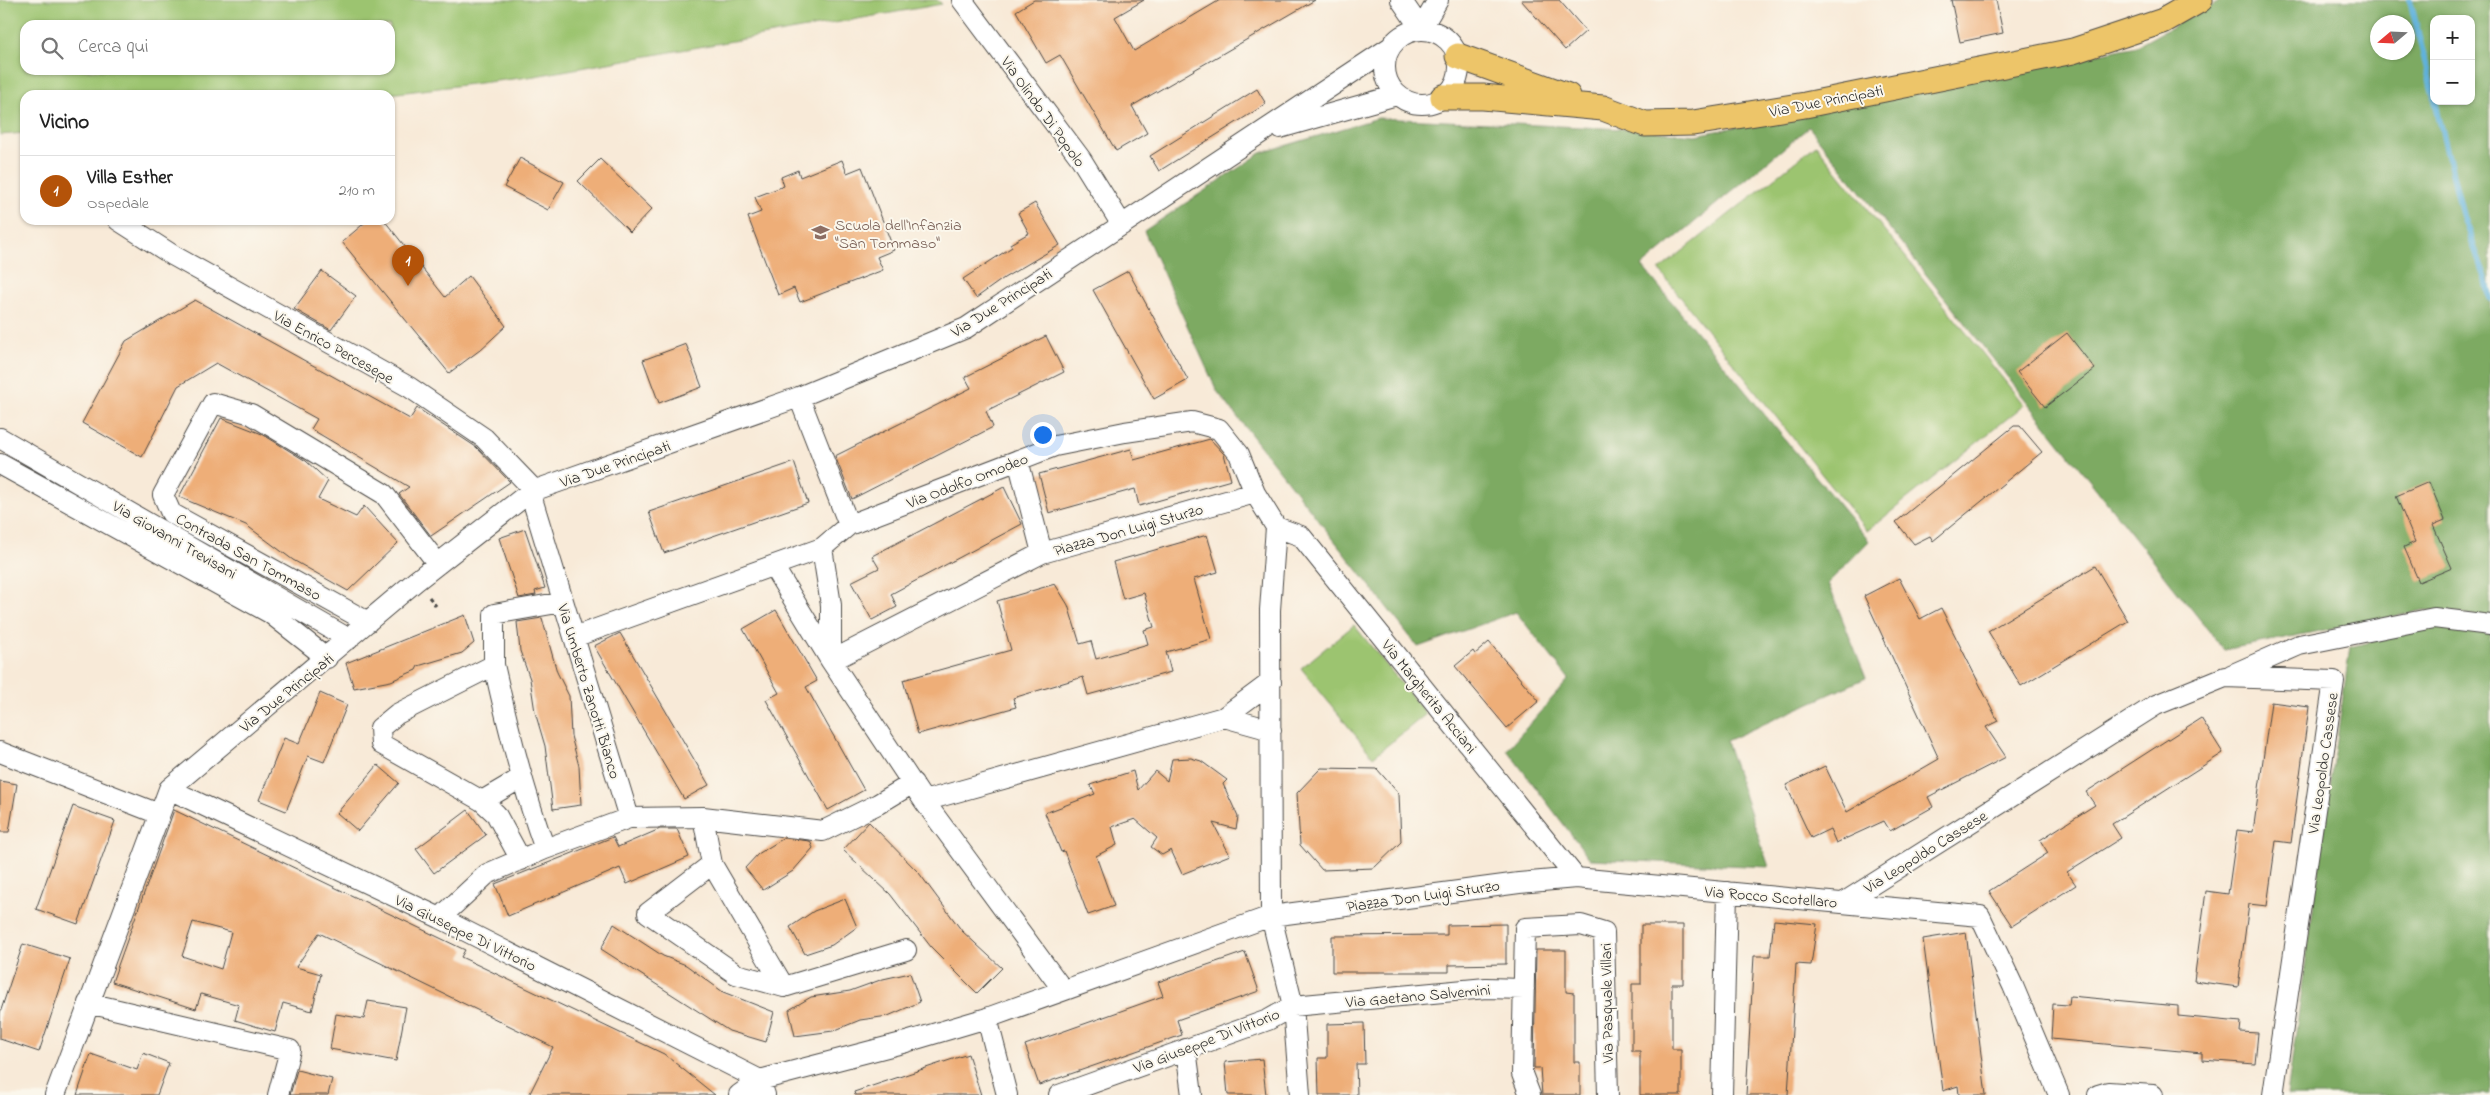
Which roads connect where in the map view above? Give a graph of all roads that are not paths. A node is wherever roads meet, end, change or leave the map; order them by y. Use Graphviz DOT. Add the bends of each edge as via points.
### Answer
graph roads {
  1 [pos="962,0"];
  2 [pos="1401,0"];
  3 [pos="1438,0"];
  4 [pos="2200,0"];
  5 [pos="1421,29"];
  6 [pos="1389,48"];
  7 [pos="1458,56"];
  8 [pos="1398,95"];
  9 [pos="1444,97"];
  10 [pos="1603,108"];
  11 [pos="1261,133"];
  12 [pos="126,225"];
  13 [pos="1122,225"];
  14 [pos="799,397"];
  15 [pos="0,438"];
  16 [pos="1018,460"];
  17 [pos="0,464"];
  18 [pos="533,491"];
  19 [pos="1255,493"];
  20 [pos="849,525"];
  21 [pos="1276,527"];
  22 [pos="822,548"];
  23 [pos="1042,553"];
  24 [pos="438,564"];
  25 [pos="773,566"];
  26 [pos="563,602"];
  27 [pos="368,622"];
  28 [pos="2490,625"];
  29 [pos="574,637"];
  30 [pos="349,640"];
  31 [pos="327,658"];
  32 [pos="831,661"];
  33 [pos="494,665"];
  34 [pos="2225,678"];
  35 [pos="1271,682"];
  36 [pos="1224,717"];
  37 [pos="1272,730"];
  38 [pos="0,752"];
  39 [pos="521,778"];
  40 [pos="913,783"];
  41 [pos="169,789"];
  42 [pos="482,801"];
  43 [pos="924,801"];
  44 [pos="159,814"];
  45 [pos="703,816"];
  46 [pos="629,818"];
  47 [pos="545,849"];
  48 [pos="521,860"];
  49 [pos="712,864"];
  50 [pos="1576,878"];
  51 [pos="1727,892"];
  52 [pos="1843,903"];
  53 [pos="1271,916"];
  54 [pos="440,918"];
  55 [pos="906,950"];
  56 [pos="784,986"];
  57 [pos="1524,989"];
  58 [pos="1063,990"];
  59 [pos="88,1003"];
  60 [pos="1293,1006"];
  61 [pos="987,1018"];
  62 [pos="1186,1049"];
  63 [pos="763,1087"];
  64 [pos="1062,1094"];
  65 [pos="56,1095"];
  66 [pos="278,1095"];
  67 [pos="739,1095"];
  68 [pos="1007,1095"];
  69 [pos="1192,1095"];
  70 [pos="1300,1095"];
  71 [pos="1530,1095"];
  72 [pos="1608,1095"];
  73 [pos="1722,1095"];
  74 [pos="2059,1095"];
  75 [pos="2098,1095"];
  76 [pos="2153,1095"];
  77 [pos="2273,1095"];
  1 -- 13 [label="street, Via Olindo Di Popolo" via="1081,159"];
  2 -- 5 [label="street"];
  3 -- 5 [label="street"];
  4 -- 10 [label="main road, Via Due Principati" via="2162,21 2073,51 1805,104 1693,123 1645,124"];
  5 -- 6 [label="street" via="1397,38"];
  5 -- 7 [label="street" via="1442,34"];
  6 -- 8 [label="street" via="1385,72 1389,85"];
  6 -- 11 [label="street, Via Due Principati"];
  7 -- 9 [label="street" via="1456,82"];
  7 -- 10 [label="main road"];
  8 -- 9 [label="street" via="1419,104 1432,103"];
  8 -- 11 [label="street"];
  9 -- 10 [label="main road, Via Due Principati" via="1483,97"];
  11 -- 13 [label="street, Via Due Principati"];
  12 -- 18 [label="street, Via Enrico Percesepe" via="174,256 409,387 484,438"];
  13 -- 14 [label="street, Via Due Principati" via="966,328"];
  14 -- 18 [label="street, Via Due Principati"];
  14 -- 20 [label="street"];
  15 -- 30 [label="street, Via Giovanni Trevisani"];
  16 -- 19 [label="street, Via Odolfo Omodeo" via="1055,446 1192,422 1219,429 1239,454"];
  16 -- 20 [label="street, Via Odolfo Omodeo"];
  16 -- 23 [label="street"];
  17 -- 31 [label="street, Via Giovanni Trevisani" via="270,613"];
  18 -- 24 [label="street, Via Due Principati"];
  18 -- 26 [label="street, Via Umberto Zanotti Bianco"];
  19 -- 21 [label="street"];
  19 -- 23 [label="street, Piazza Don Luigi Sturzo"];
  20 -- 22 [label="street, Via Odolfo Omodeo"];
  21 -- 35 [label="street" via="1270,610"];
  21 -- 50 [label="street, Via Margherita Acciani" via="1301,536"];
  22 -- 25 [label="street, Via Odolfo Omodeo"];
  22 -- 32 [label="street" via="831,605"];
  23 -- 32 [label="street, Piazza Don Luigi Sturzo"];
  24 -- 27 [label="street, Via Due Principati"];
  24 -- 27 [label="street, Contrada San Tommaso" via="384,494 251,414 213,404 163,495 172,513"];
  25 -- 29 [label="street, Via Odolfo Omodeo"];
  25 -- 32 [label="street"];
  26 -- 29 [label="street, Via Umberto Zanotti Bianco"];
  26 -- 33 [label="street" via="494,614"];
  27 -- 30 [label="street, Via Due Principati"];
  28 -- 34 [label="street" via="2434,618 2373,630 2299,645"];
  29 -- 46 [label="street, Via Umberto Zanotti Bianco"];
  30 -- 31 [label="street, Via Due Principati"];
  31 -- 41 [label="street, Via Due Principati"];
  32 -- 40 [label="street"];
  33 -- 39 [label="street"];
  33 -- 42 [label="street" via="397,714 380,728 381,744"];
  34 -- 52 [label="street, Via Leopoldo Cassese" via="2156,705"];
  34 -- 77 [label="street, Via Leopoldo Cassese" via="2334,681"];
  35 -- 36 [label="street"];
  35 -- 37 [label="street"];
  36 -- 37 [label="street"];
  36 -- 43 [label="street"];
  37 -- 53 [label="street"];
  38 -- 44 [label="street"];
  39 -- 42 [label="street"];
  39 -- 47 [label="street"];
  40 -- 43 [label="street"];
  40 -- 45 [label="street" via="823,831"];
  41 -- 44 [label="street, Via Due Principati"];
  41 -- 54 [label="street, Via Giuseppe Di Vittorio"];
  42 -- 48 [label="street" via="496,814"];
  43 -- 58 [label="street"];
  44 -- 59 [label="street, Via Due Principati"];
  45 -- 46 [label="street"];
  45 -- 49 [label="street"];
  46 -- 47 [label="street"];
  47 -- 48 [label="street"];
  48 -- 54 [label="street" via="487,874"];
  49 -- 56 [label="street"];
  49 -- 56 [label="street" via="648,913 736,974"];
  50 -- 51 [label="street, Via Rocco Scotellaro"];
  50 -- 53 [label="street, Piazza Don Luigi Sturzo"];
  51 -- 52 [label="street, Via Rocco Scotellaro"];
  51 -- 73 [label="street"];
  52 -- 74 [label="street, Via Rocco Scotellaro" via="1980,916"];
  53 -- 58 [label="street, Piazza Don Luigi Sturzo"];
  53 -- 60 [label="street, Via Giuseppe Di Vittorio"];
  54 -- 63 [label="street, Via Giuseppe Di Vittorio"];
  55 -- 56 [label="street"];
  57 -- 60 [label="street, Via Gaetano Salvemini" via="1486,988"];
  57 -- 71 [label="street" via="1522,1074"];
  57 -- 72 [label="street, Via Pasquale Villari" via="1525,928 1581,925 1604,932"];
  58 -- 61 [label="street"];
  59 -- 65 [label="street, Via Due Principati"];
  59 -- 66 [label="street" via="290,1050"];
  60 -- 62 [label="street, Via Giuseppe Di Vittorio" via="1268,1020"];
  60 -- 70 [label="street"];
  61 -- 63 [label="street"];
  61 -- 68 [label="street"];
  62 -- 64 [label="street, Via Giuseppe Di Vittorio"];
  62 -- 69 [label="street"];
  63 -- 67 [label="street"];
  75 -- 76 [label="street" via="2108,1092"];
}
